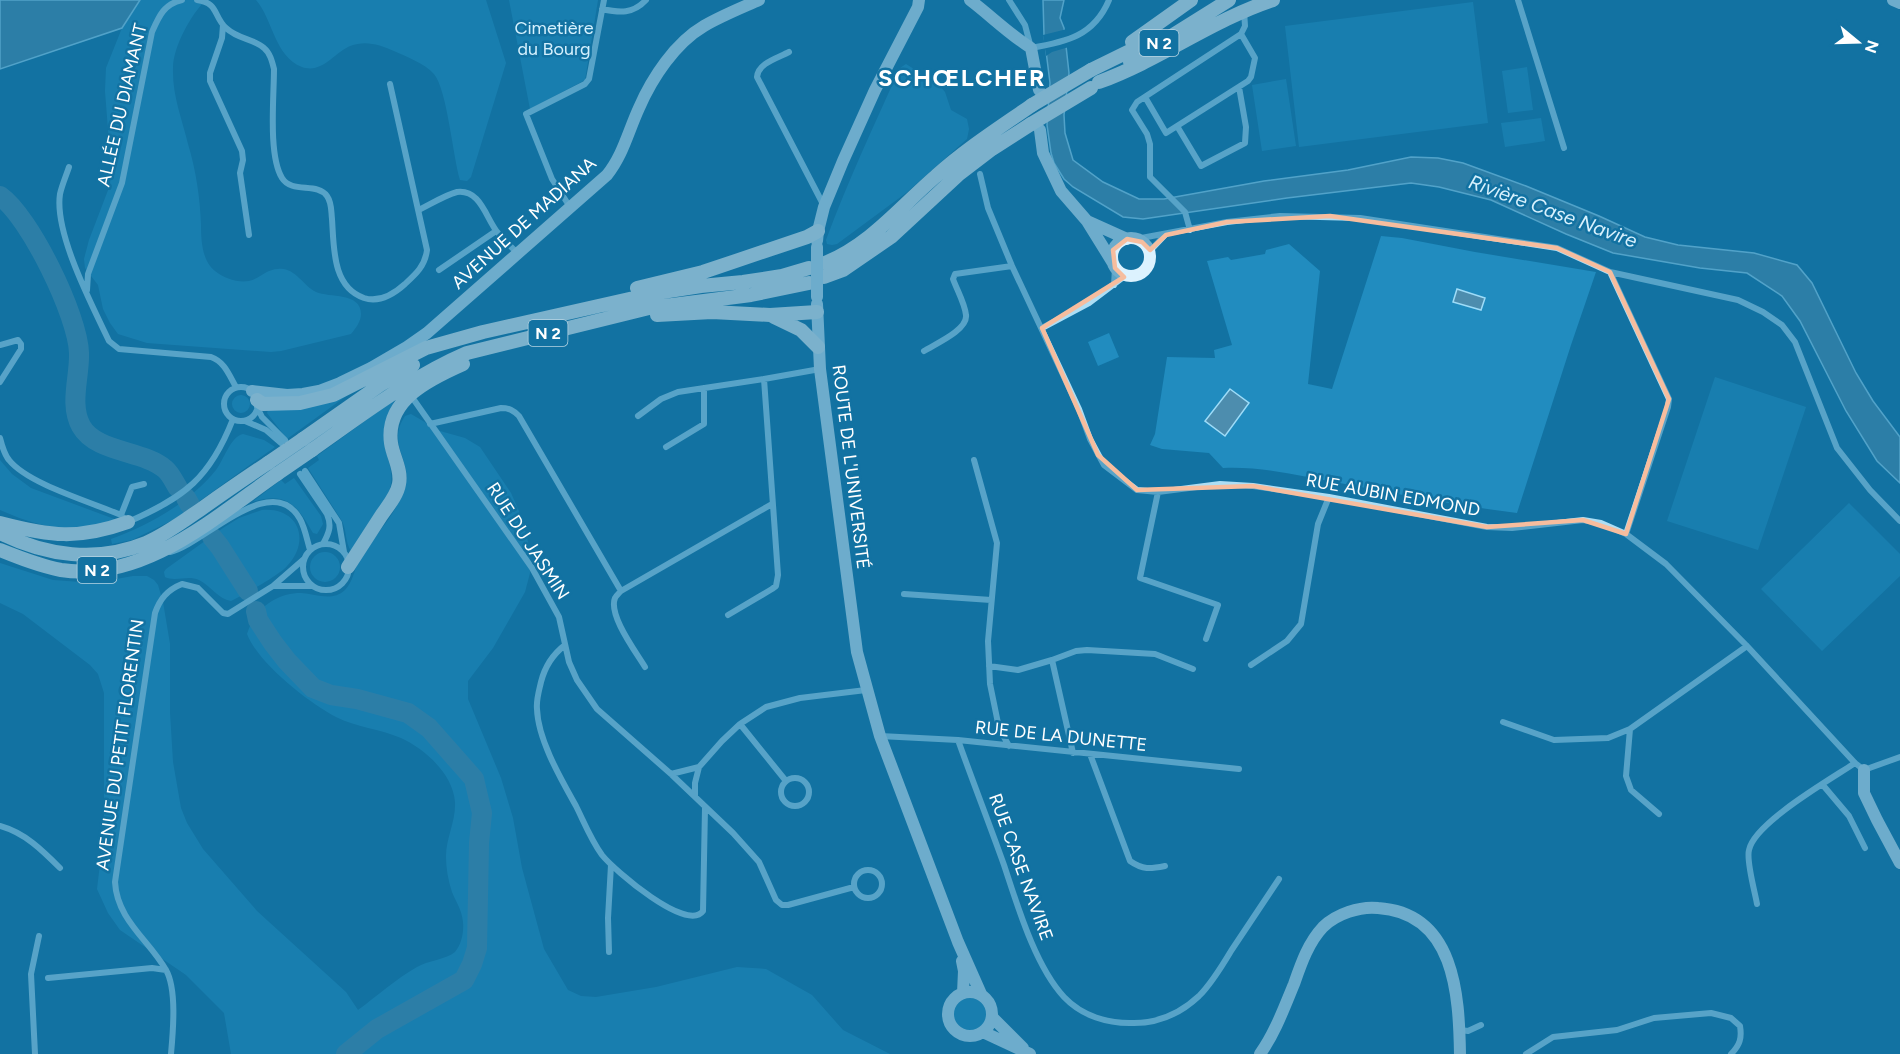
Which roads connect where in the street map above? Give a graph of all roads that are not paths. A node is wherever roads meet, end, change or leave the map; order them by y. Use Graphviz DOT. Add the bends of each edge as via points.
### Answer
graph roads {
  1 [pos="182,0"];
  2 [pos="197,0"];
  3 [pos="604,0"];
  4 [pos="646,0"];
  5 [pos="759,0"];
  6 [pos="919,0"];
  7 [pos="970,0"];
  8 [pos="1009,0"];
  9 [pos="1109,0"];
  10 [pos="1191,0"];
  11 [pos="1218,0"];
  12 [pos="1229,0"];
  13 [pos="1273,0"];
  14 [pos="1518,0"];
  15 [pos="1893,0"];
  16 [pos="1900,3"];
  17 [pos="602,9"];
  18 [pos="1244,11"];
  19 [pos="223,26"];
  20 [pos="1241,34"];
  21 [pos="1031,48"];
  22 [pos="789,52"];
  23 [pos="1091,70"];
  24 [pos="390,84"];
  25 [pos="1095,85"];
  26 [pos="1239,87"];
  27 [pos="1039,90"];
  28 [pos="1145,97"];
  29 [pos="1177,126"];
  30 [pos="1035,127"];
  31 [pos="1564,148"];
  32 [pos="69,167"];
  33 [pos="980,174"];
  34 [pos="570,207"];
  35 [pos="824,207"];
  36 [pos="419,210"];
  37 [pos="1087,221"];
  38 [pos="1190,230"];
  39 [pos="496,231"];
  40 [pos="818,231"];
  41 [pos="249,235"];
  42 [pos="1166,235"];
  43 [pos="1132,239"];
  44 [pos="1149,252"];
  45 [pos="517,253"];
  46 [pos="825,263"];
  47 [pos="1114,265"];
  48 [pos="1012,266"];
  49 [pos="808,268"];
  50 [pos="439,270"];
  51 [pos="1610,272"];
  52 [pos="1126,275"];
  53 [pos="824,277"];
  54 [pos="809,283"];
  55 [pos="1114,285"];
  56 [pos="88,297"];
  57 [pos="817,312"];
  58 [pos="556,315"];
  59 [pos="770,315"];
  60 [pos="607,318"];
  61 [pos="1042,328"];
  62 [pos="555,331"];
  63 [pos="483,333"];
  64 [pos="0,345"];
  65 [pos="818,346"];
  66 [pos="924,351"];
  67 [pos="820,369"];
  68 [pos="764,379"];
  69 [pos="0,382"];
  70 [pos="236,387"];
  71 [pos="704,388"];
  72 [pos="256,400"];
  73 [pos="414,400"];
  74 [pos="639,416"];
  75 [pos="233,419"];
  76 [pos="244,420"];
  77 [pos="430,424"];
  78 [pos="0,438"];
  79 [pos="308,444"];
  80 [pos="666,447"];
  81 [pos="974,460"];
  82 [pos="144,484"];
  83 [pos="1158,492"];
  84 [pos="1329,497"];
  85 [pos="772,504"];
  86 [pos="125,519"];
  87 [pos="218,521"];
  88 [pos="1900,521"];
  89 [pos="0,523"];
  90 [pos="0,533"];
  91 [pos="189,533"];
  92 [pos="1626,534"];
  93 [pos="323,544"];
  94 [pos="0,550"];
  95 [pos="310,550"];
  96 [pos="304,559"];
  97 [pos="346,561"];
  98 [pos="273,586"];
  99 [pos="313,586"];
  100 [pos="621,591"];
  101 [pos="904,594"];
  102 [pos="991,600"];
  103 [pos="729,615"];
  104 [pos="1206,639"];
  105 [pos="565,645"];
  106 [pos="1747,646"];
  107 [pos="1052,660"];
  108 [pos="1251,665"];
  109 [pos="989,666"];
  110 [pos="645,667"];
  111 [pos="1193,669"];
  112 [pos="866,690"];
  113 [pos="1503,722"];
  114 [pos="740,724"];
  115 [pos="1630,729"];
  116 [pos="880,736"];
  117 [pos="958,740"];
  118 [pos="1009,746"];
  119 [pos="1073,753"];
  120 [pos="1090,754"];
  121 [pos="1900,757"];
  122 [pos="1859,766"];
  123 [pos="699,767"];
  124 [pos="1239,769"];
  125 [pos="671,774"];
  126 [pos="786,781"];
  127 [pos="1822,784"];
  128 [pos="695,796"];
  129 [pos="705,808"];
  130 [pos="1659,814"];
  131 [pos="0,826"];
  132 [pos="1865,848"];
  133 [pos="1900,863"];
  134 [pos="611,865"];
  135 [pos="1165,866"];
  136 [pos="60,868"];
  137 [pos="1279,879"];
  138 [pos="854,887"];
  139 [pos="1757,904"];
  140 [pos="39,936"];
  141 [pos="958,942"];
  142 [pos="609,952"];
  143 [pos="166,970"];
  144 [pos="48,978"];
  145 [pos="963,993"];
  146 [pos="981,994"];
  147 [pos="992,1017"];
  148 [pos="1481,1025"];
  149 [pos="1460,1030"];
  150 [pos="983,1032"];
  151 [pos="1029,1053"];
  152 [pos="35,1054"];
  153 [pos="171,1054"];
  154 [pos="1260,1054"];
  155 [pos="1460,1054"];
  156 [pos="1526,1054"];
  157 [pos="1731,1054"];
  1 -- 56 [label="street, ALLÉE DU DIAMANT" via="166,6 152,32 122,183 88,274"];
  2 -- 19 [label="street" via="216,9"];
  3 -- 17 [label="street"];
  4 -- 17 [label="street" via="630,11"];
  5 -- 34 [label="main road, AVENUE DE MADIANA" via="703,26 673,53 639,108 615,165"];
  6 -- 35 [label="main road, ROUTE DE L'UNIVERSITÉ"];
  7 -- 21 [label="main road"];
  8 -- 21 [label="street" via="1025,25"];
  9 -- 21 [label="street" via="1091,28 1074,38"];
  10 -- 23 [label="main road"];
  11 -- 23 [label="main road, N 2"];
  12 -- 25 [label="main road, N 2"];
  13 -- 18 [label="main road"];
  14 -- 31 [label="street"];
  15 -- 16 [label="main road"];
  17 -- 34 [label="street" via="589,79 526,114 552,179"];
  18 -- 20 [label="street"];
  18 -- 25 [label="main road"];
  19 -- 36 [label="street" via="264,48 271,58 274,156 287,183 326,195 338,273 351,291 381,300 423,266 427,250"];
  19 -- 41 [label="street" via="210,81 242,151 240,173"];
  20 -- 26 [label="street" via="1255,60 1250,80"];
  20 -- 28 [label="street"];
  21 -- 27 [label="main road"];
  22 -- 35 [label="street" via="761,66 757,77"];
  23 -- 46 [label="main road, N 2, bridge" via="969,148 877,231"];
  24 -- 36 [label="street"];
  25 -- 30 [label="main road, N 2, bridge"];
  26 -- 29 [label="street"];
  26 -- 29 [label="street" via="1245,143 1201,166"];
  28 -- 29 [label="street" via="1166,133"];
  28 -- 38 [label="street" via="1132,110 1150,144 1150,177 1185,212"];
  30 -- 37 [label="main road" via="1047,166 1061,191"];
  30 -- 53 [label="main road, N 2" via="992,149 891,237 843,270"];
  32 -- 56 [label="street" via="60,205 72,258"];
  33 -- 48 [label="street, RUE AUBIN EDMOND" via="988,208"];
  34 -- 45 [label="main road, AVENUE DE MADIANA"];
  35 -- 40 [label="main road, ROUTE DE L'UNIVERSITÉ"];
  36 -- 39 [label="street" via="455,193 469,194 481,203"];
  37 -- 43 [label="main road"];
  37 -- 47 [label="main road"];
  38 -- 42 [label="street"];
  38 -- 51 [label="street" via="1280,216 1360,218 1557,248"];
  39 -- 45 [label="street"];
  39 -- 50 [label="street"];
  40 -- 57 [label="main road, ROUTE DE L'UNIVERSITÉ, bridge"];
  40 -- 58 [label="main road" via="703,272 616,294"];
  42 -- 43 [label="street"];
  42 -- 44 [label="street"];
  43 -- 44 [label="main road" via="1142,242"];
  43 -- 47 [label="main road" via="1116,245"];
  44 -- 52 [label="main road" via="1146,268 1137,275"];
  45 -- 72 [label="main road, AVENUE DE MADIANA" via="427,333 371,368 303,394"];
  47 -- 52 [label="main road"];
  47 -- 55 [label="street"];
  48 -- 61 [label="street, RUE AUBIN EDMOND"];
  48 -- 66 [label="street" via="955,274 965,323"];
  49 -- 58 [label="main road, N 2" via="763,279 656,293"];
  51 -- 88 [label="street" via="1738,300 1782,325 1795,342 1837,448"];
  51 -- 92 [label="street" via="1669,399"];
  52 -- 55 [label="street"];
  54 -- 60 [label="main road, N 2"];
  55 -- 61 [label="street"];
  56 -- 70 [label="street" via="109,340 119,349 212,357 224,366"];
  57 -- 59 [label="main road"];
  57 -- 65 [label="main road, ROUTE DE L'UNIVERSITÉ"];
  58 -- 63 [label="main road, N 2"];
  59 -- 60 [label="main road" via="712,312"];
  59 -- 65 [label="main road" via="801,330"];
  60 -- 62 [label="main road, N 2"];
  61 -- 83 [label="street, RUE AUBIN EDMOND" via="1104,465 1137,490"];
  62 -- 79 [label="main road, N 2" via="467,353 439,365"];
  62 -- 97 [label="main road" via="451,370 406,397 390,429 399,473 397,490"];
  63 -- 72 [label="main road" via="426,348 319,399 263,404"];
  63 -- 79 [label="main road, N 2" via="397,374"];
  64 -- 69 [label="street" via="18,340 21,344"];
  65 -- 67 [label="main road, ROUTE DE L'UNIVERSITÉ"];
  67 -- 68 [label="street"];
  67 -- 112 [label="main road, ROUTE DE L'UNIVERSITÉ" via="857,652"];
  68 -- 71 [label="street"];
  68 -- 85 [label="street"];
  70 -- 72 [label="street" via="242,387"];
  70 -- 75 [label="street" via="224,402"];
  71 -- 74 [label="street" via="661,399"];
  71 -- 80 [label="street" via="704,424"];
  72 -- 76 [label="street" via="253,416"];
  72 -- 76 [label="street" via="262,417 283,442"];
  73 -- 77 [label="street, RUE DU JASMIN"];
  75 -- 76 [label="street"];
  75 -- 86 [label="street" via="213,461 189,487 169,503"];
  77 -- 100 [label="street" via="501,408 514,411"];
  77 -- 105 [label="street, RUE DU JASMIN" via="532,568 560,617"];
  78 -- 86 [label="street" via="7,458 25,474"];
  79 -- 87 [label="main road, N 2, bridge"];
  79 -- 91 [label="main road, N 2, bridge" via="268,463 207,505"];
  81 -- 102 [label="street" via="997,543"];
  82 -- 86 [label="street" via="132,487"];
  83 -- 84 [label="street, RUE AUBIN EDMOND" via="1220,484"];
  83 -- 104 [label="street" via="1140,578 1218,604"];
  84 -- 92 [label="street, RUE AUBIN EDMOND" via="1487,527 1512,528 1583,519"];
  84 -- 108 [label="street" via="1318,524 1301,624 1287,641"];
  85 -- 100 [label="street"];
  85 -- 103 [label="street" via="778,563 776,586"];
  86 -- 89 [label="main road" via="95,533 79,535 34,532"];
  87 -- 91 [label="main road, N 2"];
  87 -- 95 [label="street" via="252,505 277,502 302,521"];
  90 -- 91 [label="main road, N 2" via="44,551 74,555 103,554"];
  91 -- 94 [label="main road, N 2" via="155,555 99,570 48,567"];
  92 -- 106 [label="street, RUE AUBIN EDMOND" via="1666,564"];
  93 -- 95 [label="street"];
  93 -- 97 [label="street" via="334,546"];
  93 -- 97 [label="street" via="330,521 302,472 339,523"];
  95 -- 96 [label="street"];
  96 -- 98 [label="street"];
  96 -- 99 [label="street" via="304,574"];
  97 -- 99 [label="street" via="345,579 336,587 324,590"];
  98 -- 99 [label="street"];
  98 -- 143 [label="street, AVENUE DU PETIT FLORENTIN" via="225,614 198,588 182,584 166,593 155,613 115,892 122,912"];
  100 -- 110 [label="street" via="615,598 615,614"];
  101 -- 102 [label="street"];
  102 -- 109 [label="street"];
  105 -- 125 [label="street, RUE DU JASMIN" via="577,681 597,709"];
  105 -- 134 [label="street" via="551,657 543,674 537,712 561,778"];
  106 -- 115 [label="street"];
  106 -- 122 [label="street, RUE AUBIN EDMOND"];
  107 -- 109 [label="street" via="1018,670"];
  107 -- 111 [label="street" via="1086,650 1155,654"];
  107 -- 119 [label="street"];
  109 -- 118 [label="street" via="999,728"];
  112 -- 114 [label="street" via="800,698 766,707"];
  112 -- 116 [label="main road, ROUTE DE L'UNIVERSITÉ"];
  113 -- 115 [label="street" via="1554,740 1608,738"];
  114 -- 123 [label="street"];
  114 -- 126 [label="street"];
  115 -- 130 [label="street" via="1626,776 1631,790"];
  116 -- 117 [label="street, RUE DE LA DUNETTE"];
  116 -- 141 [label="main road, ROUTE DE L'UNIVERSITÉ"];
  117 -- 118 [label="street, RUE DE LA DUNETTE"];
  117 -- 137 [label="street, RUE CASE NAVIRE" via="1030,940 1054,985 1075,1007 1090,1015 1114,1022 1144,1023 1180,1012 1216,976"];
  118 -- 119 [label="street, RUE DE LA DUNETTE"];
  119 -- 120 [label="street, RUE DE LA DUNETTE"];
  120 -- 124 [label="street, RUE DE LA DUNETTE"];
  120 -- 135 [label="street" via="1130,861 1141,868"];
  121 -- 122 [label="street"];
  122 -- 127 [label="street"];
  122 -- 133 [label="main road" via="1864,793"];
  123 -- 125 [label="street"];
  123 -- 128 [label="street"];
  125 -- 128 [label="street, RUE DU JASMIN"];
  126 -- 126 [label="street" via="781,792 784,801 796,807 805,803 810,795 806,782 797,778"];
  127 -- 132 [label="street" via="1849,816"];
  127 -- 139 [label="street" via="1756,834 1748,850"];
  128 -- 129 [label="street, RUE DU JASMIN"];
  129 -- 134 [label="street" via="700,915 680,913 630,883"];
  129 -- 138 [label="street, RUE DU JASMIN" via="759,862 776,900 782,904"];
  131 -- 136 [label="street" via="15,830"];
  134 -- 142 [label="street"];
  138 -- 138 [label="street" via="860,896 869,899 878,895 883,882 879,874 865,870 857,875"];
  140 -- 152 [label="street" via="31,974"];
  141 -- 145 [label="main road, ROUTE DE L'UNIVERSITÉ" via="964,971"];
  141 -- 146 [label="main road, ROUTE DE L'UNIVERSITÉ"];
  143 -- 144 [label="street"];
  143 -- 153 [label="street, AVENUE DU PETIT FLORENTIN" via="173,1021"];
  145 -- 146 [label="main road"];
  145 -- 150 [label="main road, ROUTE DE L'UNIVERSITÉ" via="950,1005 950,1024 967,1036"];
  146 -- 147 [label="main road, ROUTE DE L'UNIVERSITÉ" via="989,1002"];
  147 -- 150 [label="main road"];
  147 -- 151 [label="main road, ROUTE DE L'UNIVERSITÉ"];
  148 -- 149 [label="street"];
  149 -- 154 [label="main road" via="1452,974 1435,936 1420,922 1403,914 1372,907 1335,919 1311,942 1271,1038"];
  149 -- 155 [label="main road"];
  150 -- 151 [label="main road, ROUTE DE L'UNIVERSITÉ"];
  156 -- 157 [label="street" via="1553,1037 1617,1030 1654,1018 1711,1013 1731,1018 1740,1026 1742,1038"];
}
